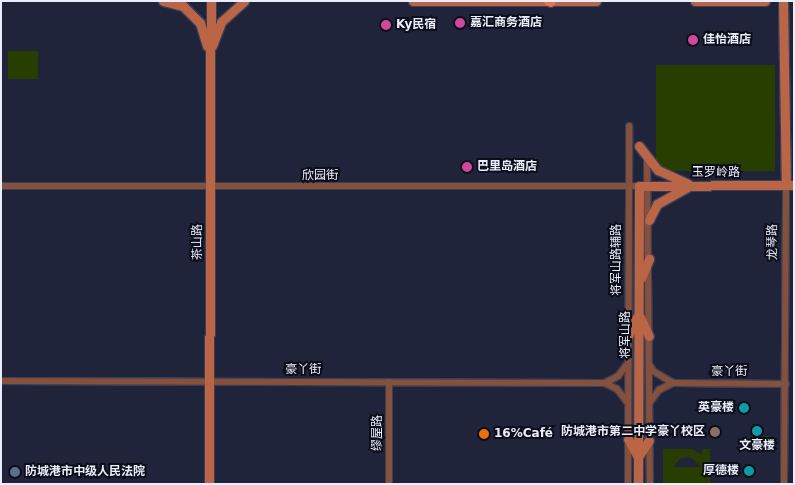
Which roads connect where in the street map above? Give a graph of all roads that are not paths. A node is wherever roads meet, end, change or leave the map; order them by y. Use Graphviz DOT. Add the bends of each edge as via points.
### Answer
graph roads {
  1 [pos="163,1"];
  2 [pos="211,1"];
  3 [pos="244,1"];
  4 [pos="413,1"];
  5 [pos="596,1"];
  6 [pos="695,1"];
  7 [pos="765,1"];
  8 [pos="783,1"];
  9 [pos="550,2"];
  10 [pos="209,53"];
  11 [pos="629,126"];
  12 [pos="639,146"];
  13 [pos="647,158"];
  14 [pos="790,185"];
  15 [pos="1,186"];
  16 [pos="629,186"];
  17 [pos="643,186"];
  18 [pos="690,186"];
  19 [pos="210,188"];
  20 [pos="649,220"];
  21 [pos="649,259"];
  22 [pos="639,282"];
  23 [pos="639,315"];
  24 [pos="628,336"];
  25 [pos="649,336"];
  26 [pos="628,363"];
  27 [pos="649,364"];
  28 [pos="1,381"];
  29 [pos="210,381"];
  30 [pos="389,382"];
  31 [pos="605,383"];
  32 [pos="673,383"];
  33 [pos="786,384"];
  34 [pos="628,403"];
  35 [pos="649,404"];
  36 [pos="628,439"];
  37 [pos="649,440"];
  38 [pos="638,457"];
  39 [pos="209,484"];
  40 [pos="389,484"];
  41 [pos="628,484"];
  42 [pos="638,484"];
  43 [pos="650,484"];
  44 [pos="784,484"];
  1 -- 10 [label="street" via="182,6 200,24"];
  2 -- 10 [label="street, 茶山路"];
  3 -- 10 [label="street" via="221,22"];
  4 -- 9 [label="street"];
  5 -- 9 [label="street"];
  6 -- 7 [label="street"];
  8 -- 14 [label="street, 龙琴路"];
  10 -- 19 [label="street, 茶山路"];
  11 -- 16 [label="street, 将军山路辅路"];
  12 -- 13 [label="street"];
  13 -- 17 [label="street"];
  13 -- 18 [label="street" via="658,170"];
  14 -- 18 [label="street, 玉罗岭路"];
  14 -- 33 [label="street, 龙琴路"];
  15 -- 19 [label="street, 欣园街"];
  16 -- 17 [label="street, 欣园街"];
  16 -- 19 [label="street, 欣园街"];
  16 -- 24 [label="street, 将军山路辅路"];
  17 -- 18 [label="street, 玉罗岭路"];
  17 -- 20 [label="street"];
  17 -- 22 [label="street, 将军山路"];
  18 -- 20 [label="street" via="657,204"];
  19 -- 29 [label="street, 茶山路"];
  20 -- 21 [label="street"];
  21 -- 22 [label="street"];
  21 -- 25 [label="street"];
  22 -- 23 [label="street, 将军山路"];
  23 -- 24 [label="street"];
  23 -- 25 [label="street"];
  23 -- 38 [label="street, 将军山路"];
  24 -- 26 [label="street, 将军山路辅路"];
  25 -- 27 [label="street"];
  26 -- 31 [label="street" via="618,376"];
  26 -- 34 [label="street, 将军山路辅路"];
  27 -- 32 [label="street" via="653,371"];
  27 -- 35 [label="street"];
  28 -- 29 [label="street, 豪丫街"];
  29 -- 30 [label="street, 豪丫街"];
  29 -- 39 [label="street, 茶山路"];
  30 -- 31 [label="street, 豪丫街"];
  30 -- 40 [label="street, 缪屋路"];
  31 -- 34 [label="street" via="617,389"];
  32 -- 33 [label="street, 豪丫街"];
  32 -- 35 [label="street" via="659,390"];
  33 -- 44 [label="street, 龙琴路"];
  34 -- 36 [label="street, 将军山路辅路"];
  35 -- 37 [label="street"];
  36 -- 38 [label="street"];
  36 -- 41 [label="street, 将军山路辅路"];
  37 -- 38 [label="street"];
  37 -- 43 [label="street"];
  38 -- 42 [label="street, 将军山路"];
}
